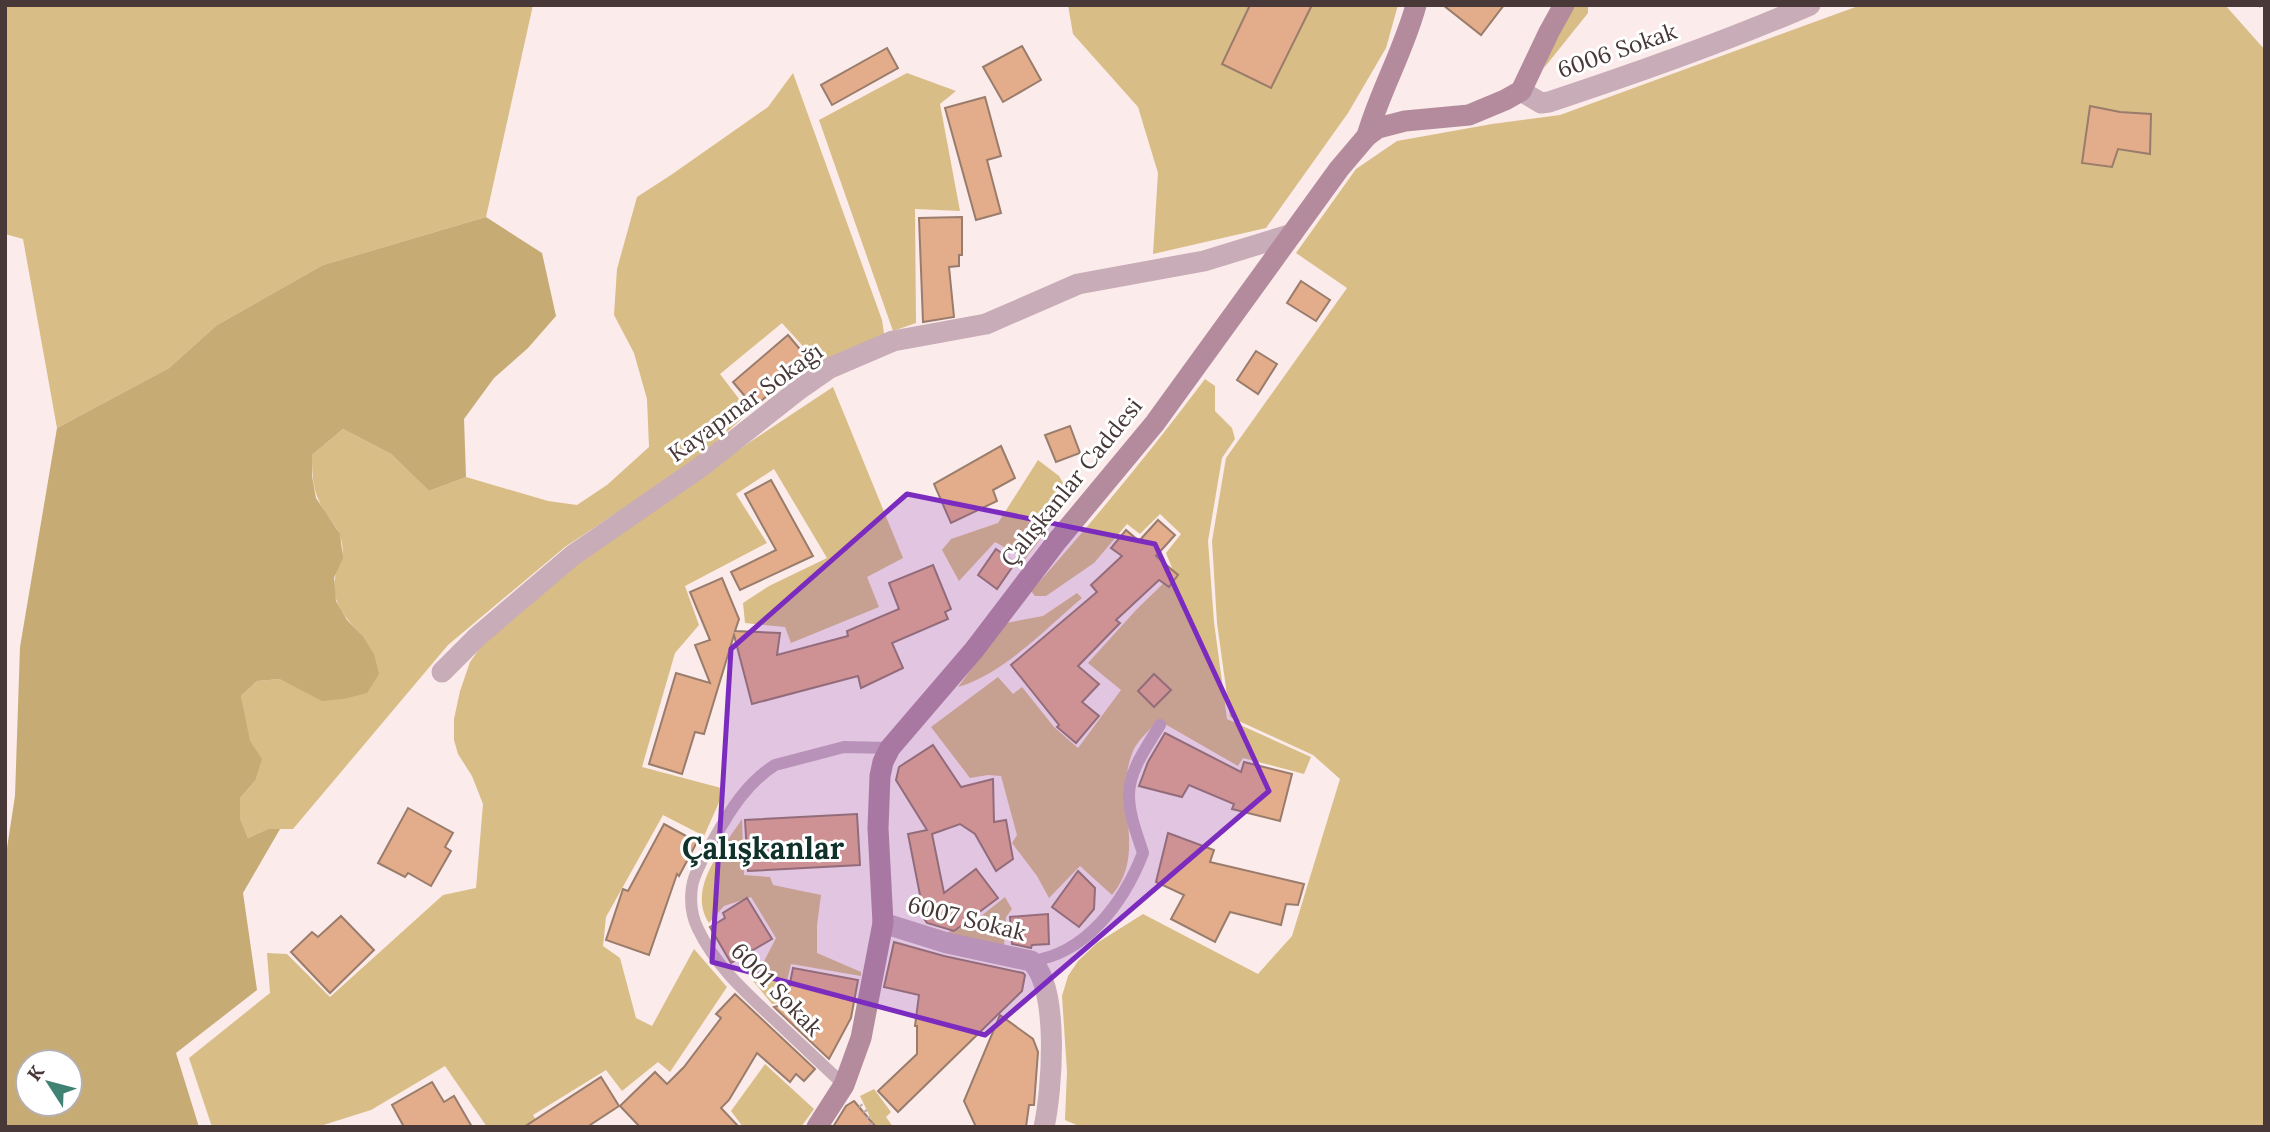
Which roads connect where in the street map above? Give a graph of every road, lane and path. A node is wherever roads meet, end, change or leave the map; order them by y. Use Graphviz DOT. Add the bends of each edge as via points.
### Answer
graph roads {
  1 [pos="1416,5"];
  2 [pos="1564,5"];
  3 [pos="1810,5"];
  4 [pos="2260,5"];
  5 [pos="2265,10"];
  6 [pos="1521,90"];
  7 [pos="1367,136"];
  8 [pos="1292,234"];
  9 [pos="442,672"];
  10 [pos="1160,725"];
  11 [pos="890,748"];
  12 [pos="883,923"];
  13 [pos="1031,961"];
  14 [pos="844,1085"];
  15 [pos="817,1127"];
  16 [pos="1044,1127"];
  1 -- 7 [label="street"];
  2 -- 6 [label="street"];
  3 -- 6 [label="street, 6006 Sokak" via="1549,102 1541,103"];
  4 -- 5 [label="path"];
  6 -- 7 [label="street, Çalışkanlar Caddesi" via="1469,115 1388,124"];
  7 -- 8 [label="street, Çalışkanlar Caddesi"];
  8 -- 9 [label="street, Kayapınar Sokağı" via="1204,261 1077,284 986,324 893,341 830,368 702,466 572,556"];
  8 -- 11 [label="street, Çalışkanlar Caddesi" via="1154,422 974,650"];
  10 -- 13 [label="lane, 6007 Sokak" via="1137,764 1129,792 1143,853 1131,880 1110,912 1068,950"];
  11 -- 12 [label="street, Çalışkanlar Caddesi" via="880,776"];
  11 -- 14 [label="lane, 6001 Sokak" via="844,747 767,770 734,804 692,885 696,927 723,968"];
  12 -- 13 [label="street, 6007 Sokak"];
  12 -- 14 [label="street, Çalışkanlar Caddesi" via="861,1038"];
  13 -- 16 [label="street" via="1041,974 1050,1027 1051,1080"];
  14 -- 15 [label="street, Çalışkanlar Caddesi"];
}
